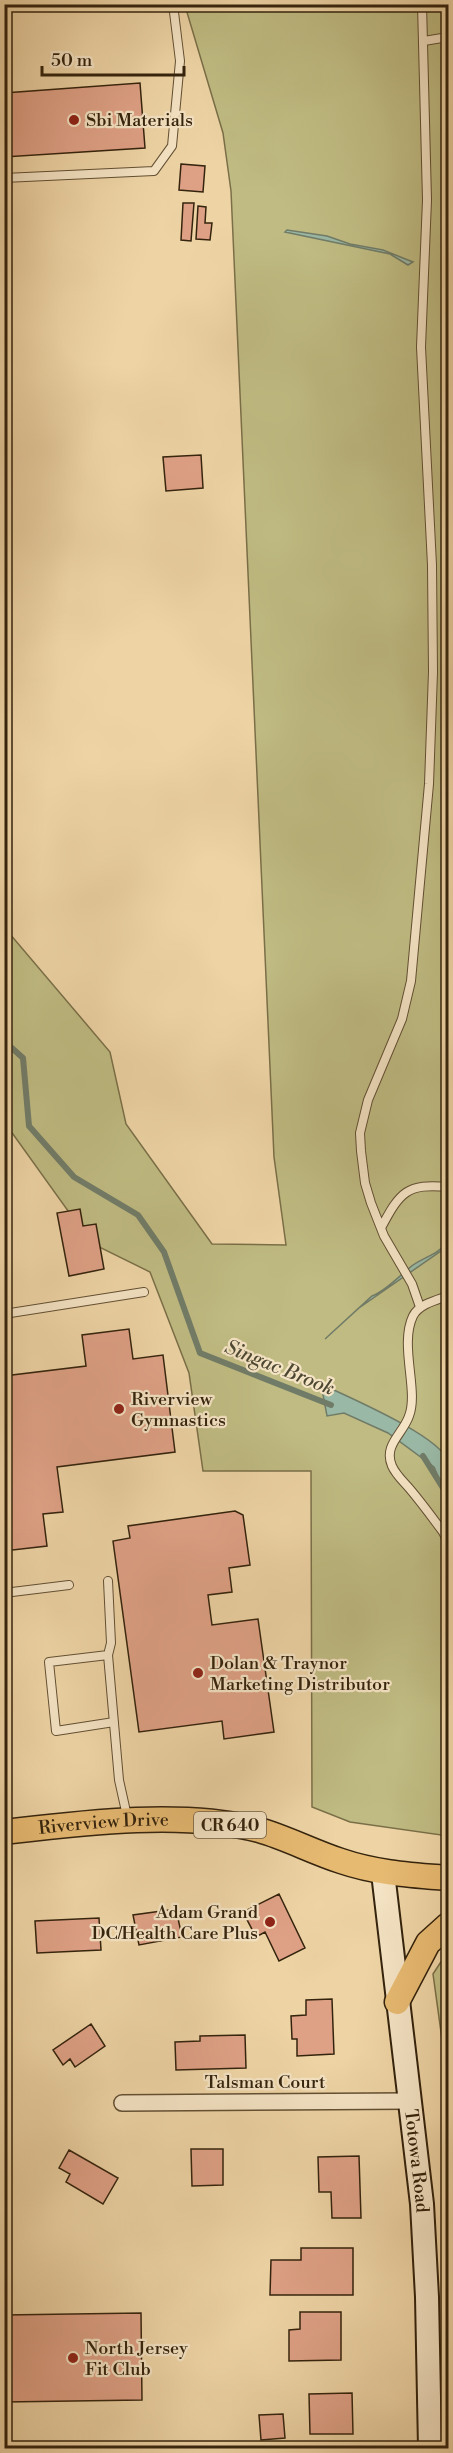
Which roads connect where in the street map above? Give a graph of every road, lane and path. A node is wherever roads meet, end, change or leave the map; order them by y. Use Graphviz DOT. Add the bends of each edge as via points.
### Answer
graph roads {
  1 [pos="173,4"];
  2 [pos="422,4"];
  3 [pos="448,37"];
  4 [pos="424,41"];
  5 [pos="4,178"];
  6 [pos="448,1187"];
  7 [pos="381,1228"];
  8 [pos="144,1293"];
  9 [pos="448,1296"];
  10 [pos="420,1307"];
  11 [pos="4,1314"];
  12 [pos="448,1542"];
  13 [pos="108,1581"];
  14 [pos="69,1585"];
  15 [pos="4,1593"];
  16 [pos="108,1654"];
  17 [pos="114,1722"];
  18 [pos="128,1820"];
  19 [pos="4,1832"];
  20 [pos="383,1873"];
  21 [pos="448,1878"];
  22 [pos="448,1925"];
  23 [pos="397,2002"];
  24 [pos="409,2101"];
  25 [pos="122,2103"];
  26 [pos="430,2448"];
  1 -- 5 [label="lane" via="180,61 172,146 154,171"];
  2 -- 4 [label="lane"];
  3 -- 4 [label="lane"];
  4 -- 7 [label="lane" via="427,200 421,347 432,565 432,740 411,981 402,1019 368,1100 360,1133 365,1183"];
  6 -- 7 [label="lane" via="424,1185 411,1189 400,1197"];
  7 -- 10 [label="lane" via="412,1284"];
  8 -- 11 [label="lane"];
  9 -- 10 [label="lane"];
  10 -- 12 [label="lane" via="409,1330 409,1417 390,1449 392,1466"];
  13 -- 16 [label="lane"];
  14 -- 15 [label="lane"];
  16 -- 17 [label="lane"];
  16 -- 17 [label="lane" via="49,1662 56,1731"];
  17 -- 18 [label="lane" via="119,1780"];
  18 -- 19 [label="main road, Riverview Drive / CR 640"];
  18 -- 20 [label="main road, Riverview Drive / CR 640" via="258,1830"];
  20 -- 21 [label="main road, Riverview Drive / CR 640"];
  20 -- 23 [label="main road, Totowa Road"];
  22 -- 23 [label="main road" via="428,1943"];
  23 -- 24 [label="main road, Totowa Road"];
  24 -- 25 [label="street, Talsman Court"];
  24 -- 26 [label="main road, Totowa Road" via="422,2204"];
}
